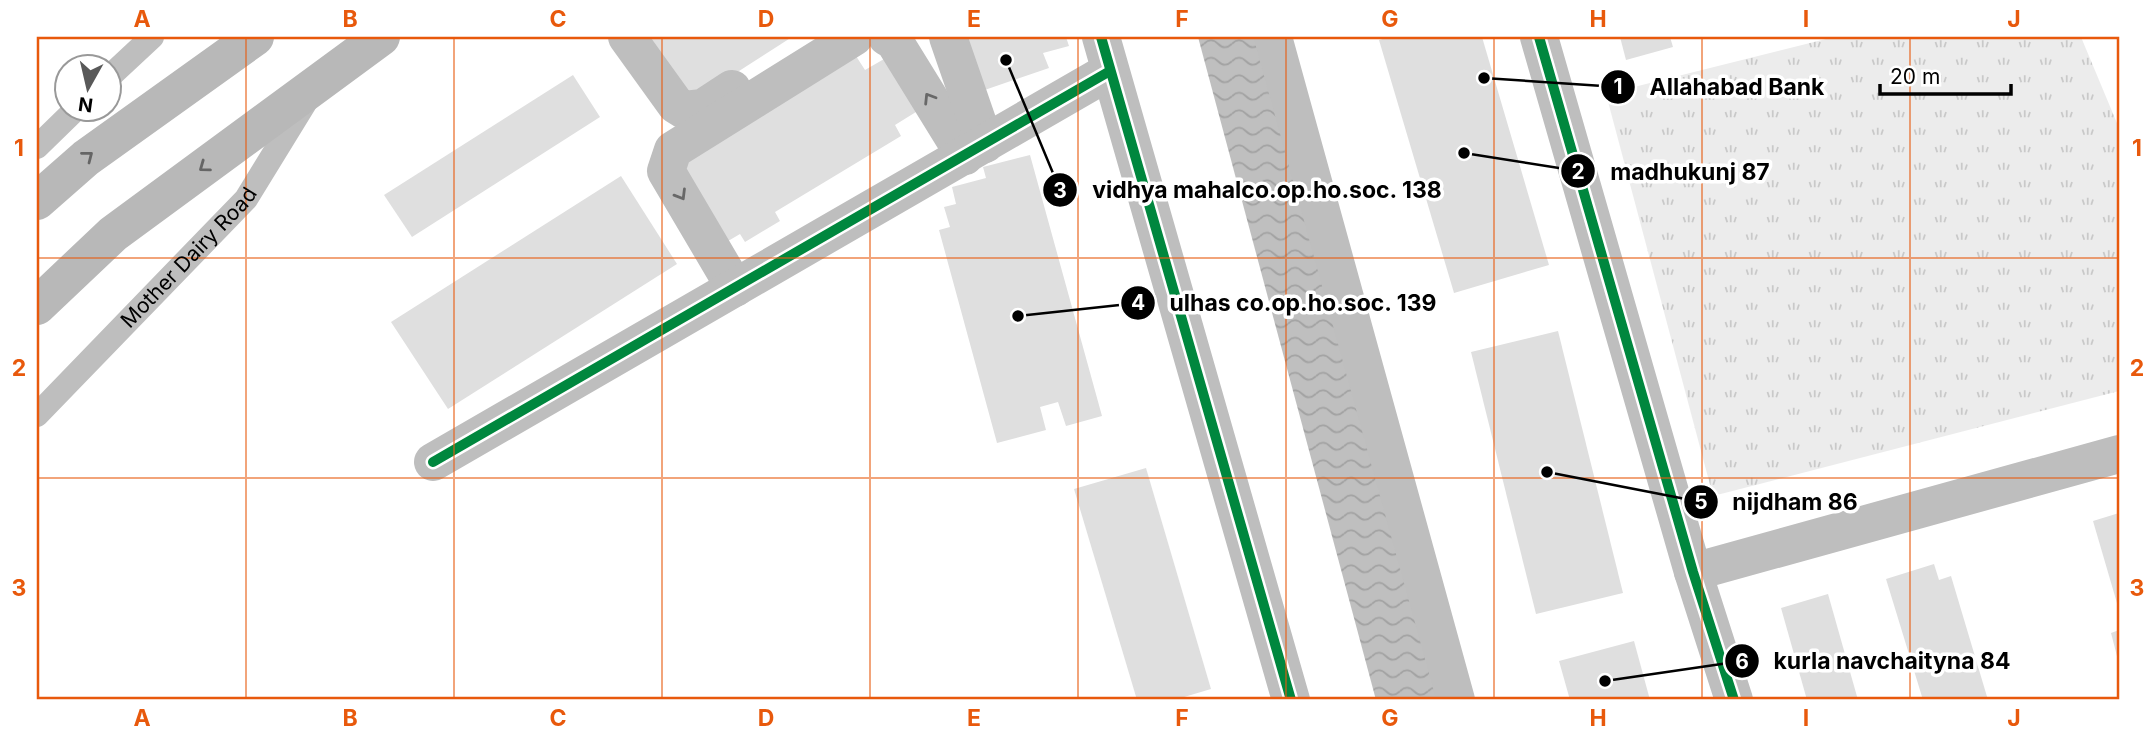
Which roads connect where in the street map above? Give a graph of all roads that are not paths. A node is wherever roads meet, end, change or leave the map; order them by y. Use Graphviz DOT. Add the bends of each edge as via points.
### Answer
graph roads {
  1 [pos="152,37"];
  2 [pos="255,37"];
  3 [pos="381,37"];
  4 [pos="626,37"];
  5 [pos="811,37"];
  6 [pos="854,37"];
  7 [pos="887,37"];
  8 [pos="948,37"];
  9 [pos="1273,37"];
  10 [pos="1539,37"];
  11 [pos="1106,54"];
  12 [pos="122,65"];
  13 [pos="318,81"];
  14 [pos="63,122"];
  15 [pos="37,147"];
  16 [pos="975,150"];
  17 [pos="37,201"];
  18 [pos="735,288"];
  19 [pos="37,306"];
  20 [pos="37,415"];
  21 [pos="2119,454"];
  22 [pos="433,462"];
  23 [pos="1693,572"];
  24 [pos="1291,700"];
  25 [pos="1456,700"];
  26 [pos="1734,700"];
  1 -- 12 [label="lane"];
  17 -- 2 [label="main road, one-way" via="86,158"];
  3 -- 13 [label="main road, Mother Dairy Road"];
  4 -- 5 [label="street" via="676,105 693,112"];
  6 -- 18 [label="street, one-way" via="673,150 668,159 666,171"];
  16 -- 7 [label="street, one-way"];
  8 -- 16 [label="street"];
  9 -- 25 [label="street"];
  10 -- 23 [label="street"];
  11 -- 16 [label="street"];
  11 -- 24 [label="street"];
  13 -- 19 [label="main road, Mother Dairy Road, one-way" via="113,234"];
  13 -- 20 [label="lane, Mother Dairy Road" via="246,199"];
  14 -- 15 [label="lane"];
  16 -- 18 [label="street"];
  18 -- 22 [label="street"];
  21 -- 23 [label="street"];
  23 -- 26 [label="street"];
}
